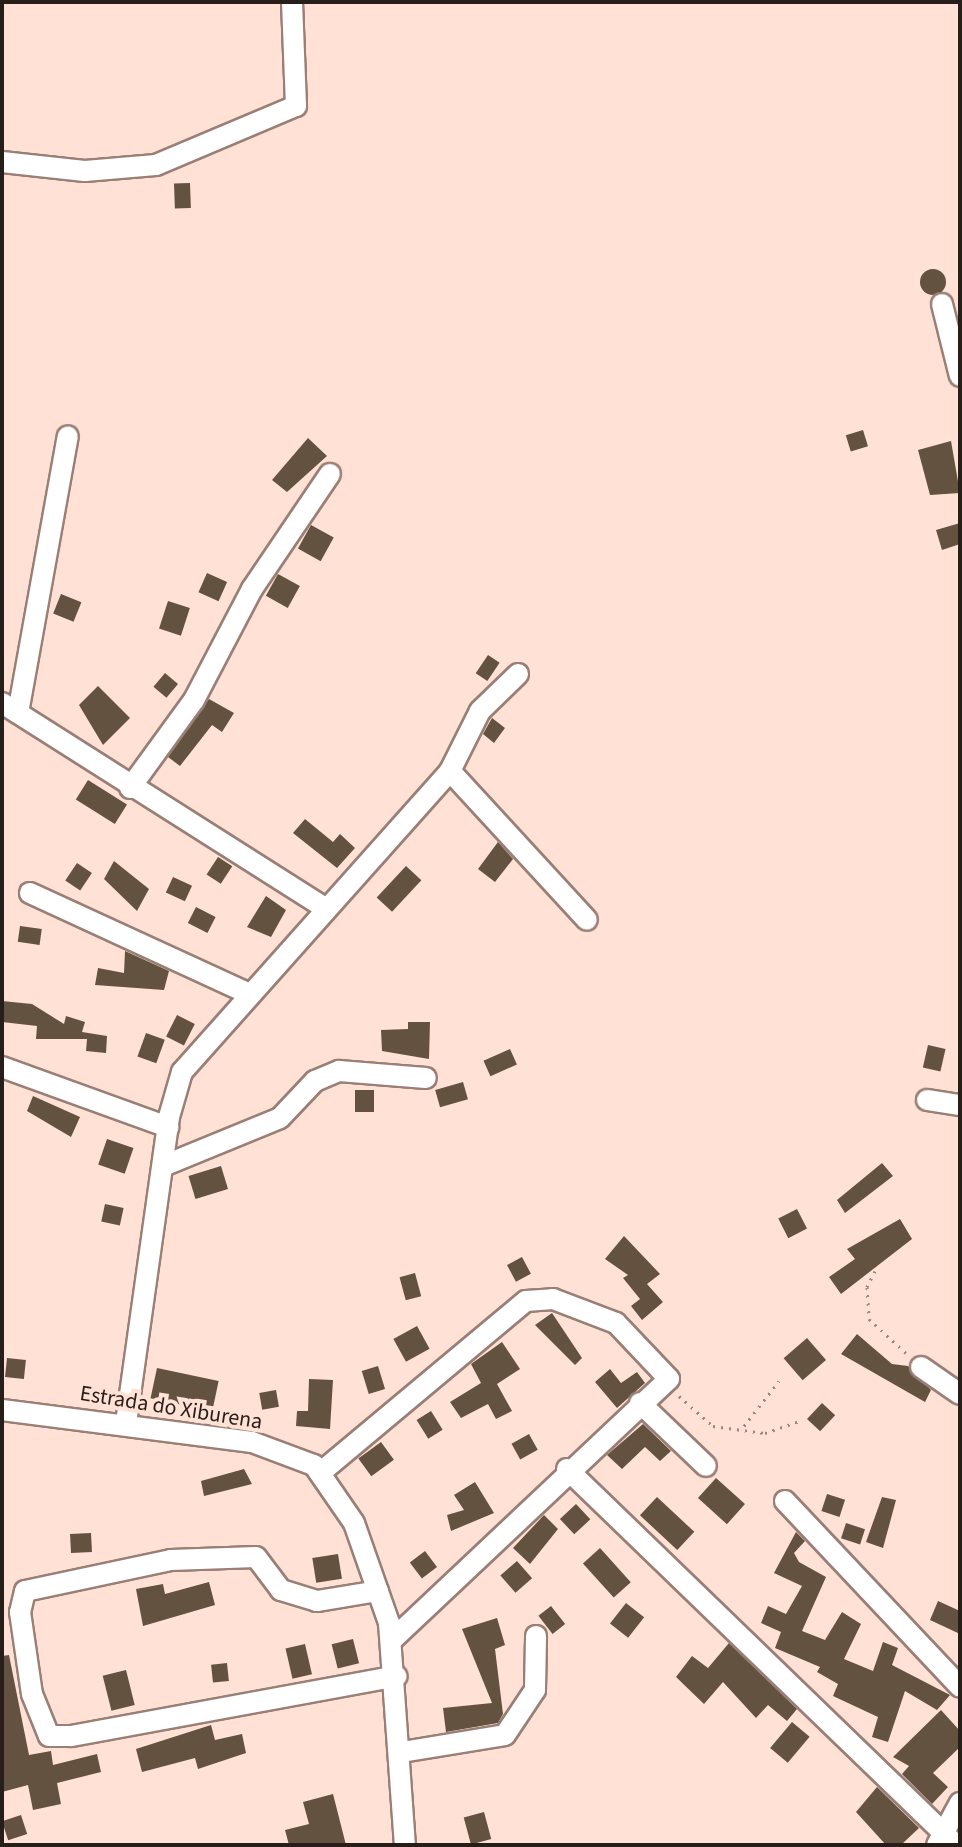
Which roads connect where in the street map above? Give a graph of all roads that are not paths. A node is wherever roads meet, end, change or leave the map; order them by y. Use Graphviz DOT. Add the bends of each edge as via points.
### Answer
graph roads {
  1 [pos="292,2"];
  2 [pos="2,162"];
  3 [pos="942,304"];
  4 [pos="960,376"];
  5 [pos="68,436"];
  6 [pos="330,474"];
  7 [pos="518,674"];
  8 [pos="10,708"];
  9 [pos="450,771"];
  10 [pos="130,788"];
  11 [pos="30,893"];
  12 [pos="324,907"];
  13 [pos="587,920"];
  14 [pos="247,993"];
  15 [pos="2,1067"];
  16 [pos="426,1078"];
  17 [pos="927,1100"];
  18 [pos="960,1105"];
  19 [pos="168,1127"];
  20 [pos="163,1166"];
  21 [pos="921,1367"];
  22 [pos="960,1394"];
  23 [pos="640,1403"];
  24 [pos="2,1410"];
  25 [pos="126,1423"];
  26 [pos="706,1466"];
  27 [pos="567,1469"];
  28 [pos="320,1473"];
  29 [pos="785,1501"];
  30 [pos="378,1591"];
  31 [pos="536,1636"];
  32 [pos="392,1640"];
  33 [pos="397,1676"];
  34 [pos="960,1687"];
  35 [pos="402,1752"];
  36 [pos="960,1803"];
  37 [pos="945,1841"];
  38 [pos="405,1845"];
  1 -- 2 [label="street" via="296,106 156,165 85,171"];
  3 -- 4 [label="street"];
  5 -- 8 [label="street"];
  6 -- 10 [label="street" via="252,589 194,700"];
  7 -- 9 [label="street" via="480,711"];
  8 -- 10 [label="street"];
  9 -- 12 [label="street"];
  9 -- 13 [label="street"];
  10 -- 12 [label="street"];
  11 -- 14 [label="street"];
  12 -- 14 [label="street"];
  14 -- 19 [label="street" via="182,1072"];
  15 -- 19 [label="street"];
  16 -- 20 [label="street" via="339,1071 315,1081 280,1118"];
  17 -- 18 [label="street"];
  19 -- 20 [label="street"];
  20 -- 25 [label="street"];
  21 -- 22 [label="street"];
  23 -- 26 [label="street"];
  23 -- 27 [label="street"];
  23 -- 28 [label="street" via="669,1379 616,1323 553,1299 526,1301"];
  24 -- 25 [label="street, Estrada do Xiburena"];
  25 -- 28 [label="street, Estrada do Xiburena" via="252,1442 302,1457"];
  27 -- 32 [label="street"];
  27 -- 37 [label="street"];
  28 -- 30 [label="street, Estrada do Xiburena" via="354,1523"];
  29 -- 34 [label="street"];
  30 -- 32 [label="street, Estrada do Xiburena"];
  30 -- 33 [label="street" via="317,1601 281,1590 256,1557 171,1560 25,1591 20,1612 32,1694 49,1736 71,1736"];
  31 -- 35 [label="street" via="535,1690 505,1735"];
  32 -- 33 [label="street, Estrada do Xiburena"];
  33 -- 35 [label="street, Estrada do Xiburena"];
  35 -- 38 [label="street, Estrada do Xiburena"];
  36 -- 37 [label="street"];
}
